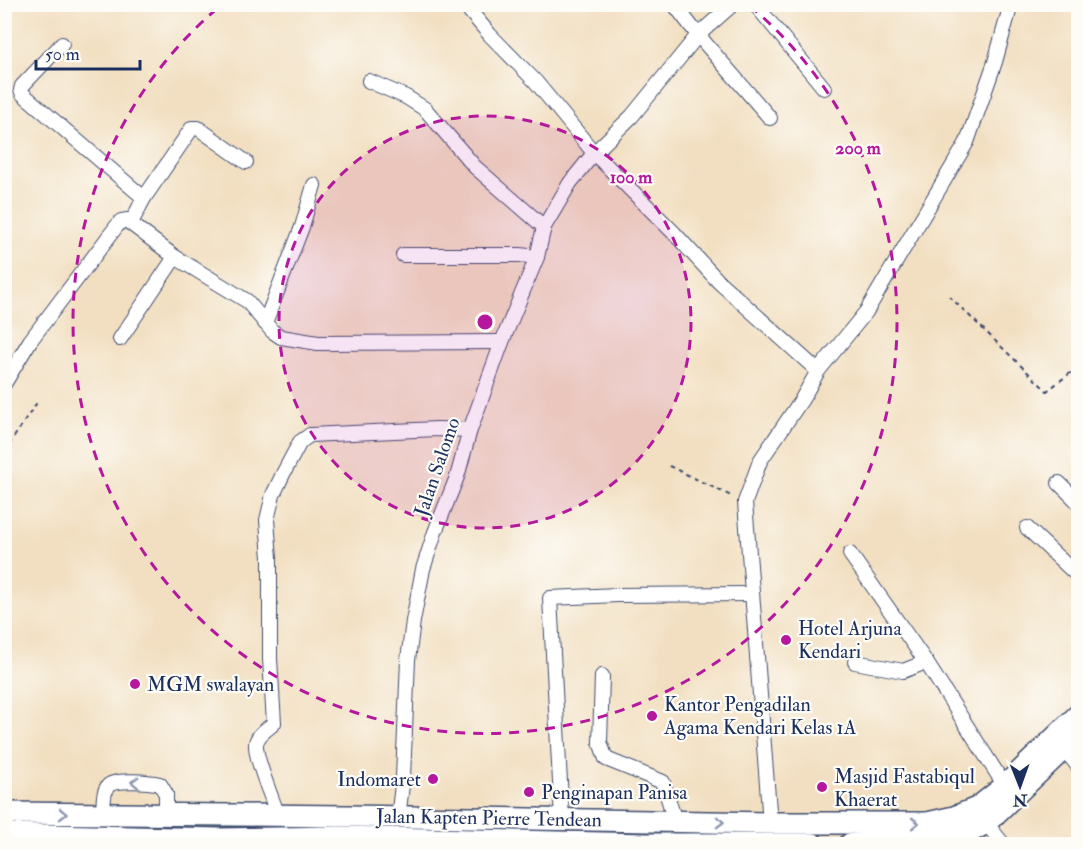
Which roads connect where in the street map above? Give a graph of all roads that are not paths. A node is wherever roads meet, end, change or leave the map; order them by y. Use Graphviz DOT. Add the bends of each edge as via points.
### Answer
graph roads {
  1 [pos="464,4"];
  2 [pos="674,4"];
  3 [pos="733,4"];
  4 [pos="755,4"];
  5 [pos="1011,4"];
  6 [pos="698,35"];
  7 [pos="62,44"];
  8 [pos="369,81"];
  9 [pos="824,88"];
  10 [pos="770,117"];
  11 [pos="594,153"];
  12 [pos="246,162"];
  13 [pos="314,185"];
  14 [pos="144,198"];
  15 [pos="131,223"];
  16 [pos="544,227"];
  17 [pos="403,255"];
  18 [pos="174,257"];
  19 [pos="537,257"];
  20 [pos="265,322"];
  21 [pos="120,339"];
  22 [pos="502,342"];
  23 [pos="819,371"];
  24 [pos="4,384"];
  25 [pos="470,430"];
  26 [pos="1059,483"];
  27 [pos="1078,502"];
  28 [pos="1027,528"];
  29 [pos="850,554"];
  30 [pos="1078,576"];
  31 [pos="752,594"];
  32 [pos="855,662"];
  33 [pos="926,662"];
  34 [pos="602,676"];
  35 [pos="1078,715"];
  36 [pos="1071,742"];
  37 [pos="1078,766"];
  38 [pos="1005,786"];
  39 [pos="4,813"];
  40 [pos="103,815"];
  41 [pos="166,815"];
  42 [pos="278,816"];
  43 [pos="398,818"];
  44 [pos="562,819"];
  45 [pos="666,821"];
  46 [pos="770,823"];
  47 [pos="986,823"];
  48 [pos="4,834"];
  49 [pos="335,836"];
  50 [pos="148,841"];
  51 [pos="219,842"];
  52 [pos="487,843"];
  53 [pos="533,843"];
  54 [pos="660,844"];
  55 [pos="813,844"];
  56 [pos="850,844"];
  57 [pos="1003,844"];
  1 -- 11 [label="street"];
  2 -- 6 [label="street"];
  3 -- 6 [label="street, Jalan Salomo"];
  4 -- 9 [label="street"];
  5 -- 23 [label="street" via="967,142 866,312"];
  6 -- 10 [label="street"];
  6 -- 11 [label="street, Jalan Salomo" via="632,116"];
  7 -- 14 [label="street" via="22,86 23,94"];
  8 -- 16 [label="street" via="425,109 481,173"];
  11 -- 16 [label="street, Jalan Salomo" via="570,183"];
  11 -- 23 [label="street" via="719,282"];
  12 -- 14 [label="street" via="198,128 192,128"];
  13 -- 20 [label="street"];
  14 -- 15 [label="street"];
  15 -- 18 [label="street"];
  15 -- 24 [label="street" via="123,220 116,227 30,340"];
  16 -- 19 [label="street, Jalan Salomo"];
  17 -- 19 [label="street"];
  18 -- 20 [label="street" via="247,301"];
  18 -- 21 [label="street"];
  19 -- 22 [label="street, Jalan Salomo"];
  20 -- 22 [label="street" via="280,337 318,343"];
  22 -- 25 [label="street, Jalan Salomo"];
  23 -- 31 [label="street" via="760,461 745,502"];
  25 -- 42 [label="street" via="310,435 300,442 284,472 267,520 274,723 256,743"];
  25 -- 43 [label="street, Jalan Salomo" via="457,477 429,549 417,597 408,660"];
  26 -- 27 [label="street"];
  28 -- 30 [label="street"];
  29 -- 33 [label="street"];
  31 -- 44 [label="street" via="550,598"];
  31 -- 46 [label="street"];
  32 -- 33 [label="street" via="903,671"];
  33 -- 38 [label="street"];
  34 -- 45 [label="street" via="600,742 606,759 663,782"];
  35 -- 38 [label="highway, Jalan Kapten Pierre Tendean"];
  36 -- 37 [label="street"];
  36 -- 47 [label="highway"];
  46 -- 38 [label="highway, Jalan Kapten Pierre Tendean, one-way" via="927,823 977,808"];
  39 -- 40 [label="highway, Jalan Kapten Pierre Tendean, one-way"];
  40 -- 41 [label="highway, Jalan Kapten Pierre Tendean"];
  41 -- 40 [label="street, one-way" via="166,794 160,784 121,782 108,786"];
  41 -- 42 [label="highway, Jalan Kapten Pierre Tendean"];
  42 -- 49 [label="highway, Jalan Kapten Pierre Tendean"];
  43 -- 44 [label="highway, Jalan Kapten Pierre Tendean"];
  43 -- 49 [label="highway, Jalan Kapten Pierre Tendean"];
  44 -- 45 [label="highway, Jalan Kapten Pierre Tendean"];
  45 -- 46 [label="highway, Jalan Kapten Pierre Tendean, one-way"];
  45 -- 54 [label="highway"];
  47 -- 56 [label="highway" via="946,840"];
  47 -- 57 [label="street"];
  48 -- 50 [label="highway, Jalan Kapten Pierre Tendean"];
  49 -- 51 [label="highway, Jalan Kapten Pierre Tendean"];
  49 -- 52 [label="highway, Jalan Kapten Pierre Tendean"];
  50 -- 51 [label="highway, Jalan Kapten Pierre Tendean"];
  52 -- 53 [label="highway, Jalan Kapten Pierre Tendean"];
  53 -- 54 [label="highway, Jalan Kapten Pierre Tendean"];
  54 -- 55 [label="highway, Jalan Kapten Pierre Tendean"];
}
